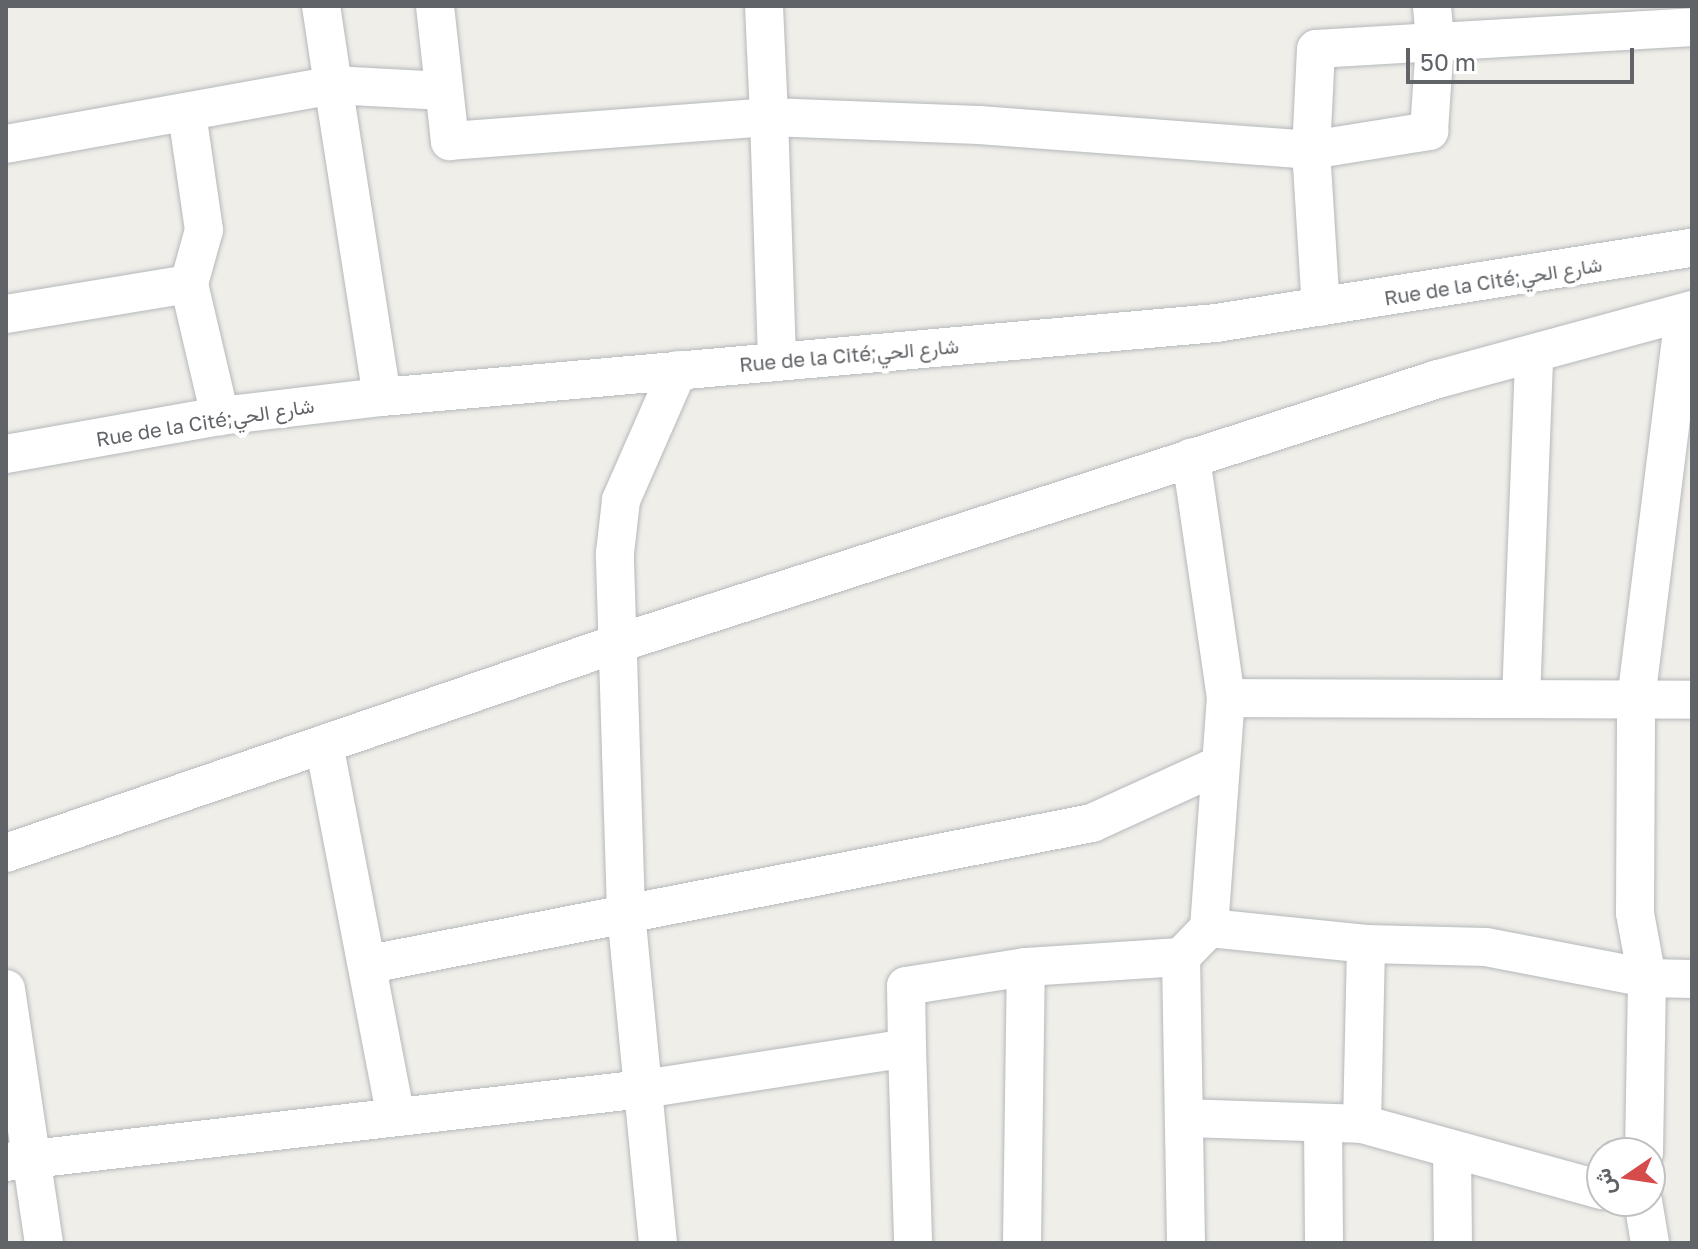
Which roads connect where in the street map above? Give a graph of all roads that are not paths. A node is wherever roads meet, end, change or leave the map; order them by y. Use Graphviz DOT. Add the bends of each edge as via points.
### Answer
graph roads {
  1 [pos="321,6"];
  2 [pos="435,6"];
  3 [pos="764,6"];
  4 [pos="1575,20"];
  5 [pos="1433,24"];
  6 [pos="1692,27"];
  7 [pos="333,85"];
  8 [pos="444,91"];
  9 [pos="187,113"];
  10 [pos="769,117"];
  11 [pos="6,144"];
  12 [pos="1311,150"];
  13 [pos="1692,248"];
  14 [pos="189,284"];
  15 [pos="1321,307"];
  16 [pos="1688,312"];
  17 [pos="6,314"];
  18 [pos="1534,353"];
  19 [pos="777,361"];
  20 [pos="678,370"];
  21 [pos="382,397"];
  22 [pos="220,416"];
  23 [pos="6,454"];
  24 [pos="1191,458"];
  25 [pos="619,643"];
  26 [pos="1226,698"];
  27 [pos="1521,699"];
  28 [pos="1636,700"];
  29 [pos="1692,700"];
  30 [pos="324,744"];
  31 [pos="1219,765"];
  32 [pos="6,853"];
  33 [pos="626,911"];
  34 [pos="1209,928"];
  35 [pos="1366,944"];
  36 [pos="1181,957"];
  37 [pos="370,964"];
  38 [pos="1026,967"];
  39 [pos="1647,978"];
  40 [pos="1692,979"];
  41 [pos="6,989"];
  42 [pos="907,1048"];
  43 [pos="643,1089"];
  44 [pos="395,1114"];
  45 [pos="1184,1118"];
  46 [pos="1362,1124"];
  47 [pos="1323,1125"];
  48 [pos="1644,1137"];
  49 [pos="1452,1150"];
  50 [pos="19,1160"];
  51 [pos="1586,1186"];
  52 [pos="1646,1217"];
  53 [pos="44,1243"];
  54 [pos="658,1243"];
  55 [pos="913,1243"];
  56 [pos="1022,1243"];
  57 [pos="1186,1243"];
  58 [pos="1324,1243"];
  59 [pos="1453,1243"];
  60 [pos="1650,1243"];
  1 -- 7 [label="street"];
  2 -- 8 [label="street"];
  3 -- 10 [label="street"];
  4 -- 5 [label="street"];
  4 -- 6 [label="street"];
  5 -- 12 [label="street" via="1316,49"];
  5 -- 12 [label="street" via="1429,131"];
  7 -- 8 [label="street"];
  7 -- 9 [label="street"];
  7 -- 21 [label="street"];
  8 -- 10 [label="street" via="450,141"];
  9 -- 11 [label="street"];
  9 -- 14 [label="street" via="204,230"];
  10 -- 12 [label="street" via="979,125"];
  10 -- 19 [label="street"];
  12 -- 15 [label="street"];
  13 -- 15 [label="street, Rue de la Cité;شارع الحي"];
  14 -- 17 [label="street"];
  14 -- 22 [label="street"];
  15 -- 19 [label="street, Rue de la Cité;شارع الحي" via="1216,323"];
  16 -- 18 [label="street"];
  16 -- 28 [label="street"];
  18 -- 24 [label="street"];
  18 -- 27 [label="street"];
  19 -- 20 [label="street, Rue de la Cité;شارع الحي"];
  20 -- 21 [label="street, Rue de la Cité;شارع الحي"];
  20 -- 25 [label="street" via="621,500 615,553"];
  21 -- 22 [label="street, Rue de la Cité;شارع الحي"];
  22 -- 23 [label="street, Rue de la Cité;شارع الحي"];
  24 -- 25 [label="street"];
  24 -- 26 [label="street"];
  25 -- 30 [label="street"];
  25 -- 33 [label="street"];
  26 -- 27 [label="street"];
  26 -- 31 [label="street"];
  27 -- 28 [label="street"];
  28 -- 29 [label="street"];
  28 -- 39 [label="street" via="1635,913"];
  30 -- 32 [label="street"];
  30 -- 37 [label="street"];
  31 -- 33 [label="street" via="1092,823"];
  31 -- 34 [label="street"];
  33 -- 37 [label="street"];
  33 -- 43 [label="street"];
  34 -- 35 [label="street"];
  34 -- 36 [label="street"];
  35 -- 39 [label="street" via="1486,947"];
  35 -- 46 [label="street"];
  36 -- 38 [label="street"];
  36 -- 45 [label="street"];
  37 -- 44 [label="street"];
  38 -- 42 [label="street" via="906,986"];
  38 -- 56 [label="street"];
  39 -- 40 [label="street"];
  39 -- 48 [label="street"];
  41 -- 50 [label="street"];
  42 -- 43 [label="street"];
  42 -- 55 [label="street"];
  43 -- 44 [label="street"];
  43 -- 54 [label="street"];
  44 -- 50 [label="street"];
  45 -- 47 [label="street"];
  45 -- 57 [label="street"];
  46 -- 47 [label="street"];
  46 -- 49 [label="street"];
  47 -- 58 [label="street"];
  49 -- 51 [label="street"];
  49 -- 59 [label="street"];
  50 -- 53 [label="street"];
  52 -- 60 [label="street"];
}
